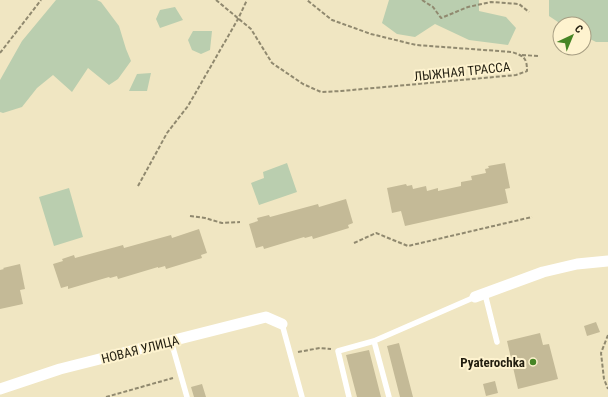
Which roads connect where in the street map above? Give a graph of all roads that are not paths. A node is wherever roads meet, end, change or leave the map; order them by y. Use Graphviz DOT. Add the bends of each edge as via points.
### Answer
graph roads {
  1 [pos="608,261"];
  2 [pos="480,295"];
  3 [pos="282,324"];
  4 [pos="171,341"];
  5 [pos="374,341"];
  6 [pos="497,342"];
  7 [pos="0,389"];
  8 [pos="187,397"];
  9 [pos="302,397"];
  10 [pos="350,397"];
  11 [pos="389,397"];
  1 -- 2 [label="street" via="577,264 542,272"];
  2 -- 5 [label="lane"];
  2 -- 6 [label="lane"];
  3 -- 4 [label="street, НОВАЯ УЛИЦА" via="266,317"];
  3 -- 9 [label="lane"];
  4 -- 7 [label="street, НОВАЯ УЛИЦА" via="60,369"];
  4 -- 8 [label="lane"];
  5 -- 10 [label="lane" via="338,351"];
  5 -- 11 [label="lane"];
}
